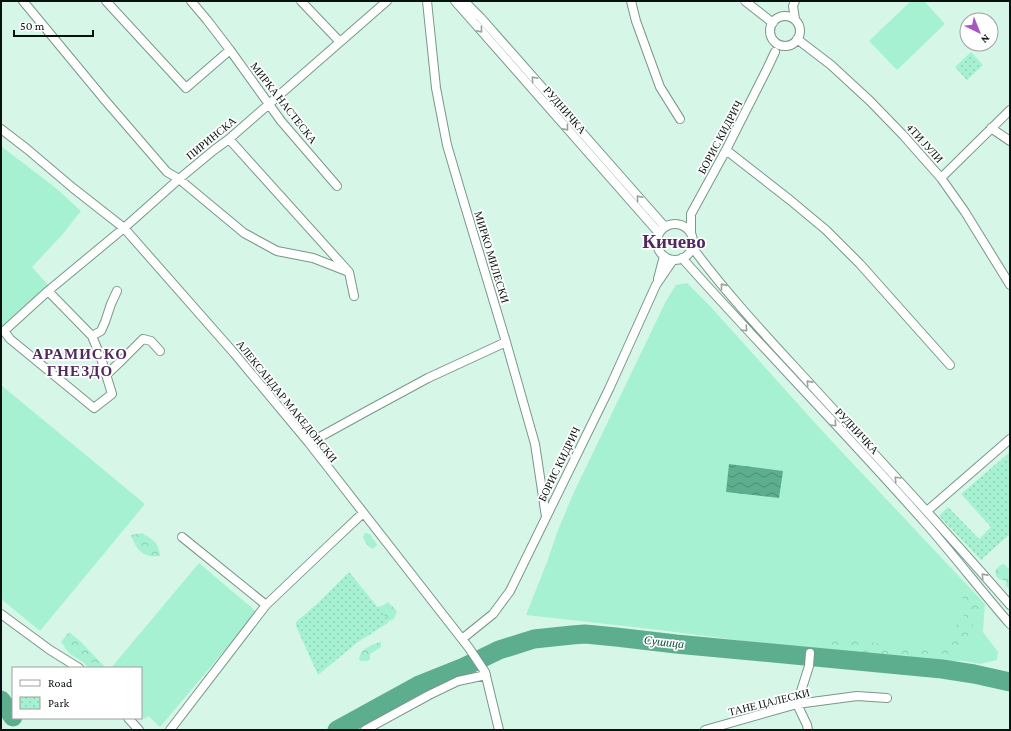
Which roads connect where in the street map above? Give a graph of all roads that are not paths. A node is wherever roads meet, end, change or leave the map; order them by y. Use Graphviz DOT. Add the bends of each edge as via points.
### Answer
graph roads {
  1 [pos="106,1"];
  2 [pos="190,1"];
  3 [pos="300,1"];
  4 [pos="387,1"];
  5 [pos="428,1"];
  6 [pos="455,1"];
  7 [pos="464,1"];
  8 [pos="631,1"];
  9 [pos="745,1"];
  10 [pos="28,2"];
  11 [pos="794,4"];
  12 [pos="783,16"];
  13 [pos="795,19"];
  14 [pos="773,23"];
  15 [pos="797,39"];
  16 [pos="774,40"];
  17 [pos="340,42"];
  18 [pos="785,45"];
  19 [pos="230,50"];
  20 [pos="775,52"];
  21 [pos="269,105"];
  22 [pos="1010,110"];
  23 [pos="680,119"];
  24 [pos="991,128"];
  25 [pos="1,129"];
  26 [pos="229,139"];
  27 [pos="1010,141"];
  28 [pos="726,150"];
  29 [pos="941,178"];
  30 [pos="179,179"];
  31 [pos="336,186"];
  32 [pos="691,214"];
  33 [pos="674,224"];
  34 [pos="124,228"];
  35 [pos="662,230"];
  36 [pos="691,232"];
  37 [pos="692,247"];
  38 [pos="664,256"];
  39 [pos="682,258"];
  40 [pos="673,260"];
  41 [pos="349,272"];
  42 [pos="656,285"];
  43 [pos="1010,285"];
  44 [pos="48,291"];
  45 [pos="117,291"];
  46 [pos="354,296"];
  47 [pos="92,336"];
  48 [pos="506,342"];
  49 [pos="160,351"];
  50 [pos="950,365"];
  51 [pos="106,375"];
  52 [pos="1010,439"];
  53 [pos="309,443"];
  54 [pos="927,511"];
  55 [pos="363,513"];
  56 [pos="546,517"];
  57 [pos="182,537"];
  58 [pos="1009,601"];
  59 [pos="266,605"];
  60 [pos="1,614"];
  61 [pos="1010,624"];
  62 [pos="462,639"];
  63 [pos="810,653"];
  64 [pos="77,667"];
  65 [pos="485,674"];
  66 [pos="887,698"];
  67 [pos="797,704"];
  68 [pos="129,719"];
  69 [pos="139,730"];
  70 [pos="170,730"];
  71 [pos="365,730"];
  72 [pos="498,730"];
  73 [pos="705,730"];
  74 [pos="808,730"];
  1 -- 19 [label="street" via="186,88"];
  2 -- 19 [label="street, МИРКА НАСТЕСКА"];
  3 -- 17 [label="street"];
  4 -- 17 [label="street, ПИРИНСКА"];
  5 -- 48 [label="street, МИРКО МИЛЕСКИ" via="436,88 447,145"];
  6 -- 35 [label="street, РУДНИЧКА, one-way"];
  35 -- 7 [label="street, РУДНИЧКА, one-way"];
  8 -- 23 [label="street" via="660,87"];
  9 -- 14 [label="street"];
  10 -- 30 [label="street" via="104,99 167,172"];
  11 -- 12 [label="street"];
  11 -- 13 [label="street"];
  12 -- 13 [label="street"];
  12 -- 14 [label="street"];
  13 -- 15 [label="street" via="800,28"];
  14 -- 16 [label="street" via="771,34"];
  15 -- 18 [label="street" via="790,45"];
  15 -- 29 [label="street, 4ТИ ЈУЛИ" via="870,100"];
  16 -- 18 [label="street"];
  16 -- 20 [label="street"];
  17 -- 21 [label="street, ПИРИНСКА"];
  18 -- 20 [label="street"];
  19 -- 21 [label="street, МИРКА НАСТЕСКА"];
  20 -- 28 [label="street, БОРИС КИДРИЧ"];
  21 -- 26 [label="street, ПИРИНСКА"];
  21 -- 31 [label="street, МИРКА НАСТЕСКА"];
  22 -- 24 [label="street"];
  24 -- 27 [label="street"];
  24 -- 29 [label="street"];
  25 -- 34 [label="street, АЛЕКСАНДАР МАКЕДОНСКИ"];
  26 -- 30 [label="street, ПИРИНСКА"];
  26 -- 41 [label="street"];
  28 -- 32 [label="street, БОРИС КИДРИЧ"];
  28 -- 50 [label="street" via="826,230 860,264"];
  29 -- 43 [label="street, 4ТИ ЈУЛИ"];
  30 -- 34 [label="street, ПИРИНСКА"];
  30 -- 41 [label="street" via="244,233 277,251 312,258"];
  32 -- 33 [label="street"];
  32 -- 36 [label="street, БОРИС КИДРИЧ"];
  33 -- 35 [label="street"];
  33 -- 36 [label="street" via="679,224"];
  34 -- 44 [label="street, ПИРИНСКА"];
  34 -- 53 [label="street, АЛЕКСАНДАР МАКЕДОНСКИ"];
  35 -- 38 [label="street" via="657,243"];
  36 -- 37 [label="street"];
  37 -- 39 [label="street"];
  54 -- 37 [label="street, РУДНИЧКА, one-way" via="758,327"];
  38 -- 40 [label="street"];
  38 -- 42 [label="street, БОРИС КИДРИЧ"];
  39 -- 40 [label="street"];
  39 -- 61 [label="street, РУДНИЧКА, one-way" via="929,527"];
  40 -- 42 [label="street, БОРИС КИДРИЧ"];
  41 -- 46 [label="street"];
  42 -- 56 [label="street, БОРИС КИДРИЧ" via="609,389"];
  44 -- 47 [label="street, ПИРИНСКА"];
  44 -- 51 [label="street, ПИРИНСКА" via="4,331 10,339 94,408 112,394"];
  45 -- 47 [label="street" via="101,331"];
  47 -- 51 [label="street, ПИРИНСКА"];
  48 -- 53 [label="street" via="428,378"];
  48 -- 56 [label="street, МИРКО МИЛЕСКИ" via="535,444"];
  49 -- 51 [label="street" via="151,341 143,339"];
  52 -- 54 [label="street"];
  53 -- 55 [label="street, АЛЕКСАНДАР МАКЕДОНСКИ"];
  58 -- 54 [label="street, РУДНИЧКА, one-way"];
  55 -- 59 [label="street"];
  55 -- 62 [label="street, АЛЕКСАНДАР МАКЕДОНСКИ"];
  56 -- 62 [label="street, БОРИС КИДРИЧ" via="510,591 493,614"];
  57 -- 59 [label="street"];
  59 -- 70 [label="street"];
  60 -- 64 [label="street"];
  62 -- 65 [label="street, АЛЕКСАНДАР МАКЕДОНСКИ"];
  63 -- 67 [label="street" via="809,666"];
  65 -- 71 [label="street" via="458,681"];
  65 -- 72 [label="street, АЛЕКСАНДАР МАКЕДОНСКИ"];
  66 -- 67 [label="street, ТАНЕ ЦАЛЕСКИ" via="858,696"];
  67 -- 73 [label="street, ТАНЕ ЦАЛЕСКИ"];
  67 -- 74 [label="street"];
  68 -- 69 [label="street"];
}
